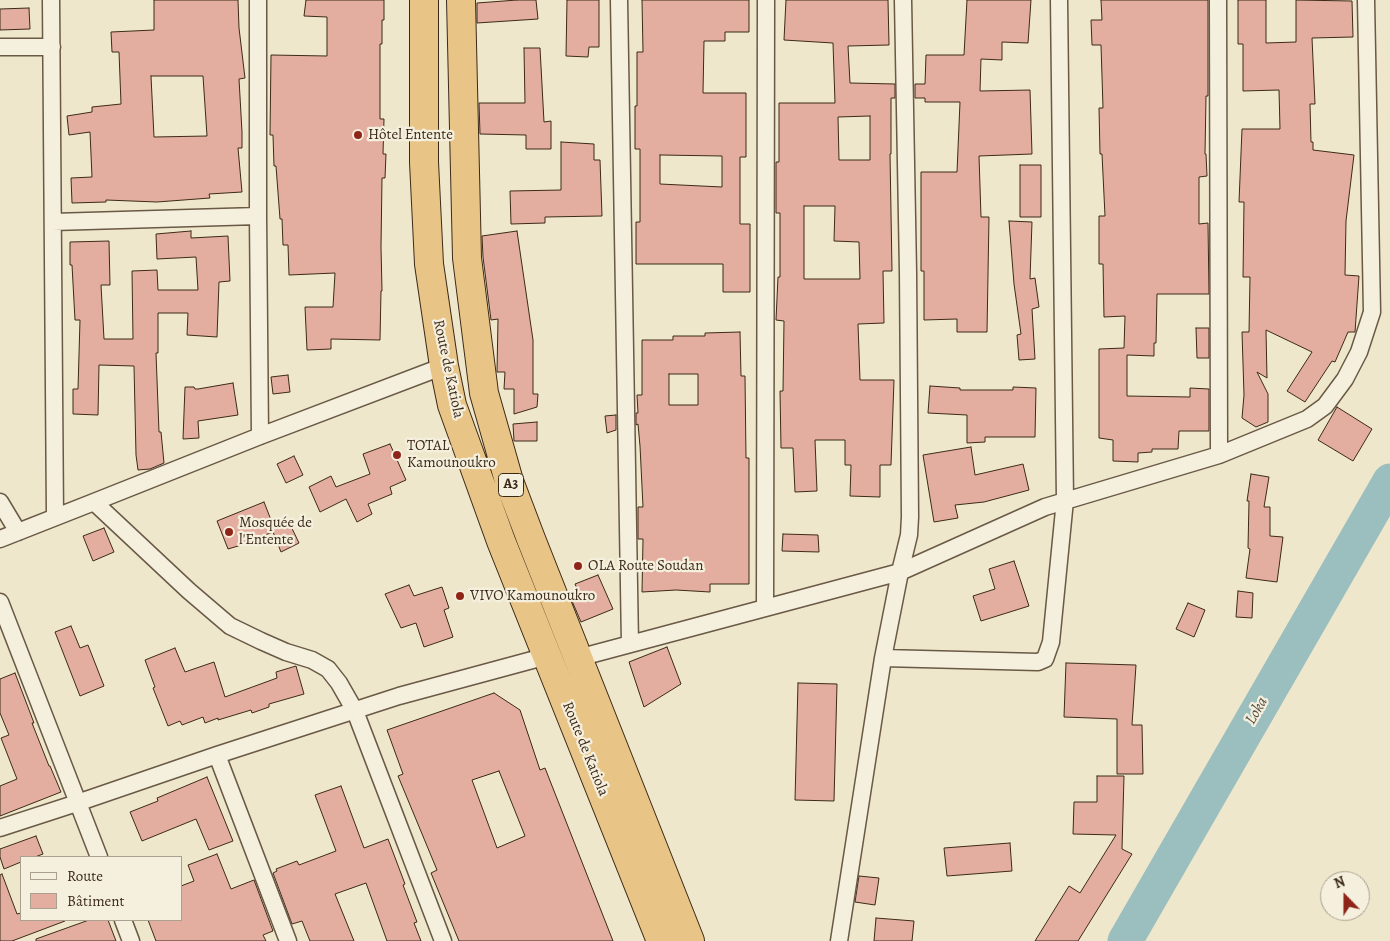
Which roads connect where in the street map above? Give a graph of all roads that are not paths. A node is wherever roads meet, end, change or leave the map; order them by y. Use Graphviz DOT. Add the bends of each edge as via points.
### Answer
graph roads {
  1 [pos="52,0"];
  2 [pos="258,0"];
  3 [pos="424,0"];
  4 [pos="461,0"];
  5 [pos="618,0"];
  6 [pos="766,0"];
  7 [pos="903,0"];
  8 [pos="1059,0"];
  9 [pos="1218,0"];
  10 [pos="1366,0"];
  11 [pos="52,47"];
  12 [pos="0,48"];
  13 [pos="258,216"];
  14 [pos="53,222"];
  15 [pos="444,366"];
  16 [pos="260,436"];
  17 [pos="1219,455"];
  18 [pos="1065,500"];
  19 [pos="0,502"];
  20 [pos="94,502"];
  21 [pos="55,517"];
  22 [pos="18,532"];
  23 [pos="0,539"];
  24 [pos="900,572"];
  25 [pos="0,602"];
  26 [pos="764,608"];
  27 [pos="630,644"];
  28 [pos="547,656"];
  29 [pos="578,658"];
  30 [pos="883,658"];
  31 [pos="355,711"];
  32 [pos="217,755"];
  33 [pos="78,803"];
  34 [pos="0,828"];
  35 [pos="99,856"];
  36 [pos="123,921"];
  37 [pos="131,941"];
  38 [pos="288,941"];
  39 [pos="443,941"];
  40 [pos="662,941"];
  41 [pos="690,941"];
  42 [pos="840,941"];
  1 -- 11 [label="street"];
  2 -- 13 [label="street"];
  3 -- 15 [label="highway, Route de Katiola / A3" via="424,162 429,264"];
  4 -- 29 [label="highway, Route de Katiola / A3" via="467,258 484,393 530,540"];
  5 -- 27 [label="street"];
  6 -- 26 [label="street"];
  7 -- 24 [label="street" via="910,517"];
  8 -- 18 [label="street"];
  9 -- 17 [label="street"];
  10 -- 17 [label="street" via="1372,312 1359,352 1345,379 1325,406 1307,418"];
  11 -- 12 [label="street"];
  11 -- 14 [label="street"];
  13 -- 14 [label="street"];
  13 -- 16 [label="street"];
  14 -- 21 [label="street"];
  15 -- 16 [label="street"];
  15 -- 28 [label="highway, Route de Katiola / A3" via="452,405 478,480"];
  16 -- 20 [label="street"];
  17 -- 18 [label="street"];
  18 -- 24 [label="street"];
  18 -- 30 [label="street" via="1051,642 1045,659 1029,662"];
  19 -- 22 [label="street"];
  20 -- 21 [label="street"];
  20 -- 31 [label="street" via="188,592 230,626 328,669"];
  21 -- 22 [label="street"];
  22 -- 23 [label="street"];
  24 -- 26 [label="street"];
  24 -- 30 [label="street"];
  25 -- 33 [label="street"];
  26 -- 27 [label="street"];
  27 -- 29 [label="street"];
  28 -- 31 [label="street" via="398,696"];
  28 -- 40 [label="highway, Route de Katiola / A3"];
  29 -- 41 [label="highway, Route de Katiola / A3"];
  30 -- 42 [label="street"];
  31 -- 32 [label="street"];
  31 -- 39 [label="street"];
  32 -- 33 [label="street"];
  32 -- 38 [label="street"];
  33 -- 34 [label="street"];
  33 -- 35 [label="street"];
  36 -- 37 [label="street"];
}
